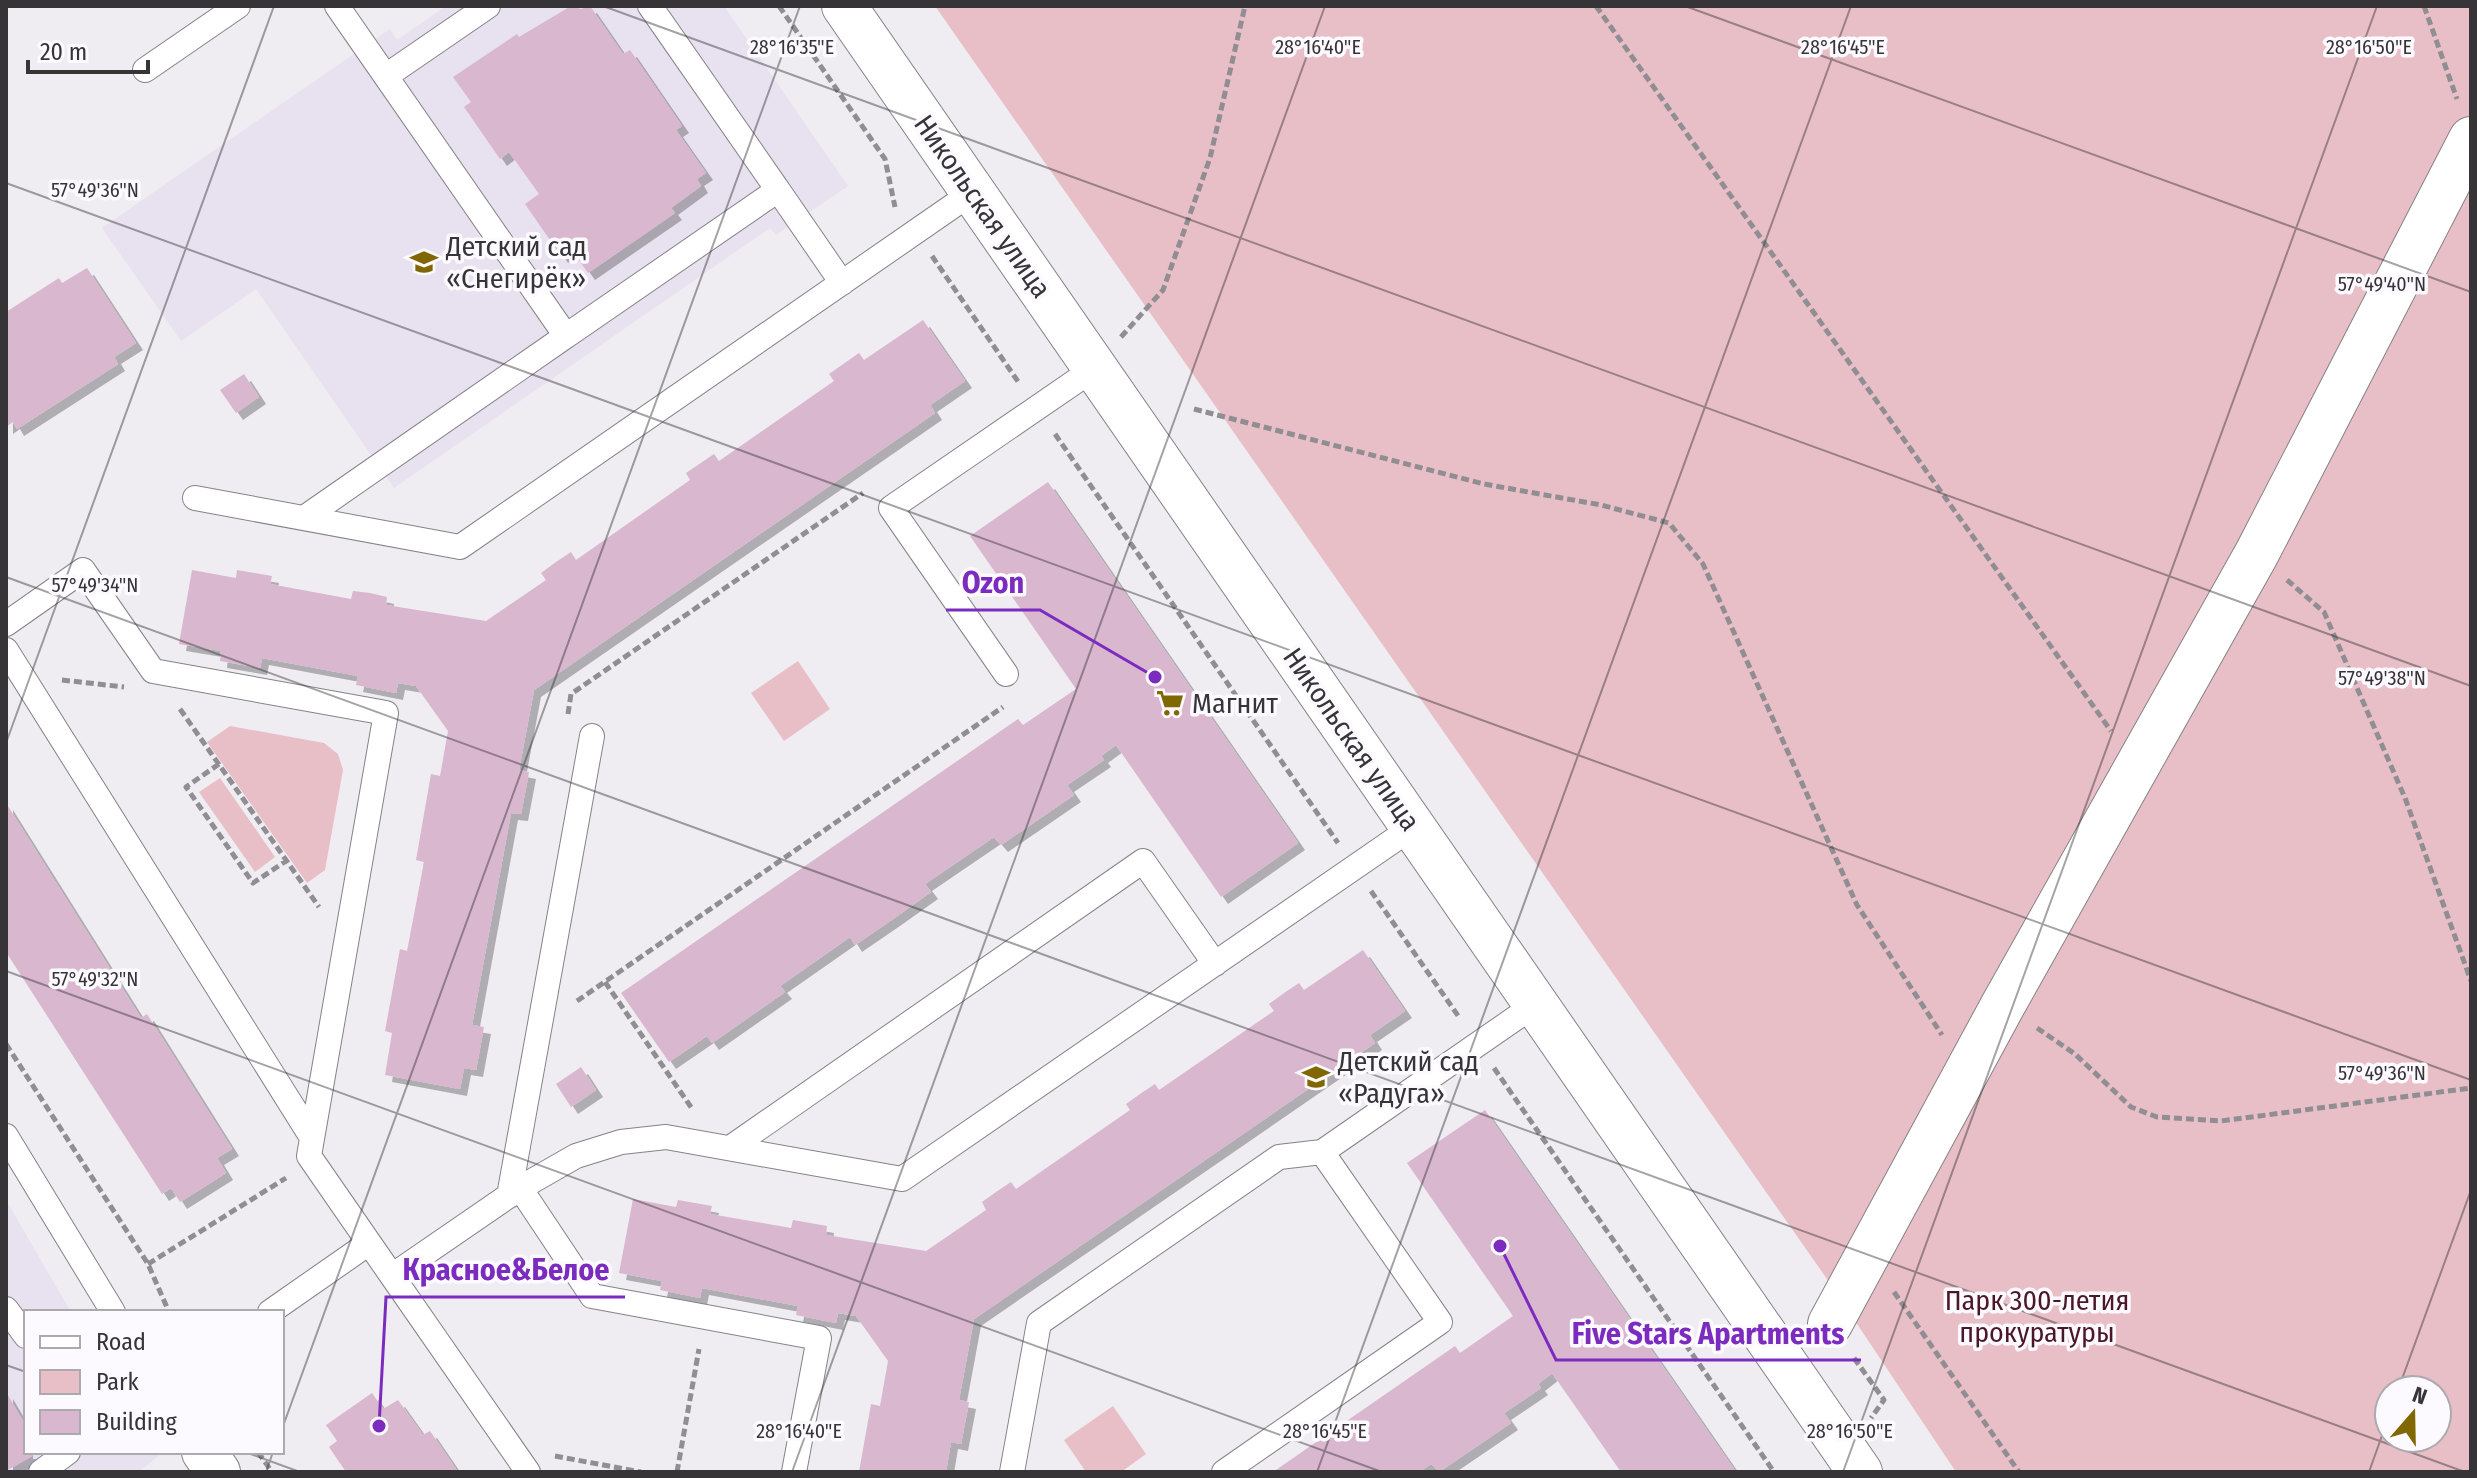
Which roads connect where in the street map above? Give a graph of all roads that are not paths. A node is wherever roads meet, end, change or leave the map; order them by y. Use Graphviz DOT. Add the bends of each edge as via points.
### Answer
graph roads {
  1 [pos="238,6"];
  2 [pos="337,6"];
  3 [pos="488,6"];
  4 [pos="650,6"];
  5 [pos="844,6"];
  6 [pos="145,70"];
  7 [pos="386,76"];
  8 [pos="2466,124"];
  9 [pos="778,190"];
  10 [pos="973,192"];
  11 [pos="842,283"];
  12 [pos="566,336"];
  13 [pos="1095,368"];
  14 [pos="195,498"];
  15 [pos="304,518"];
  16 [pos="6,624"];
  17 [pos="6,650"];
  18 [pos="1006,674"];
  19 [pos="592,736"];
  20 [pos="1413,827"];
  21 [pos="1215,964"];
  22 [pos="1536,1004"];
  23 [pos="6,1136"];
  24 [pos="311,1136"];
  25 [pos="724,1147"];
  26 [pos="1322,1152"];
  27 [pos="514,1192"];
  28 [pos="369,1243"];
  29 [pos="392,1276"];
  30 [pos="6,1309"];
  31 [pos="112,1310"];
  32 [pos="273,1310"];
  33 [pos="1830,1324"];
  34 [pos="24,1333"];
  35 [pos="65,1454"];
  36 [pos="205,1454"];
  37 [pos="1851,1465"];
  38 [pos="41,1472"];
  39 [pos="218,1472"];
  40 [pos="528,1472"];
  41 [pos="794,1472"];
  42 [pos="1012,1472"];
  43 [pos="1224,1472"];
  1 -- 6 [label="lane"];
  2 -- 7 [label="lane"];
  3 -- 7 [label="lane"];
  4 -- 9 [label="lane"];
  5 -- 10 [label="street, Никольская улица"];
  7 -- 12 [label="lane"];
  8 -- 33 [label="street" via="2257,553"];
  9 -- 11 [label="lane"];
  9 -- 12 [label="lane"];
  10 -- 11 [label="lane"];
  10 -- 13 [label="street, Никольская улица"];
  11 -- 15 [label="lane" via="460,547"];
  12 -- 15 [label="lane"];
  13 -- 18 [label="lane" via="891,508"];
  13 -- 20 [label="street, Никольская улица"];
  14 -- 15 [label="lane"];
  16 -- 24 [label="lane" via="83,570 153,671 386,713"];
  17 -- 24 [label="lane"];
  19 -- 27 [label="lane"];
  20 -- 21 [label="lane"];
  20 -- 22 [label="street, Никольская улица"];
  21 -- 25 [label="lane" via="902,1179"];
  21 -- 25 [label="lane" via="1143,861"];
  22 -- 26 [label="lane"];
  22 -- 37 [label="street, Никольская улица"];
  23 -- 31 [label="lane"];
  24 -- 28 [label="lane" via="309,1156"];
  25 -- 27 [label="lane" via="666,1137 621,1142 576,1156"];
  26 -- 42 [label="lane" via="1279,1157 1039,1323"];
  26 -- 43 [label="lane" via="1440,1322"];
  27 -- 29 [label="lane"];
  27 -- 41 [label="lane" via="592,1296 819,1338"];
  28 -- 29 [label="lane"];
  28 -- 32 [label="lane"];
  29 -- 40 [label="lane"];
  30 -- 34 [label="lane"];
  35 -- 38 [label="lane"];
  36 -- 39 [label="street"];
}
